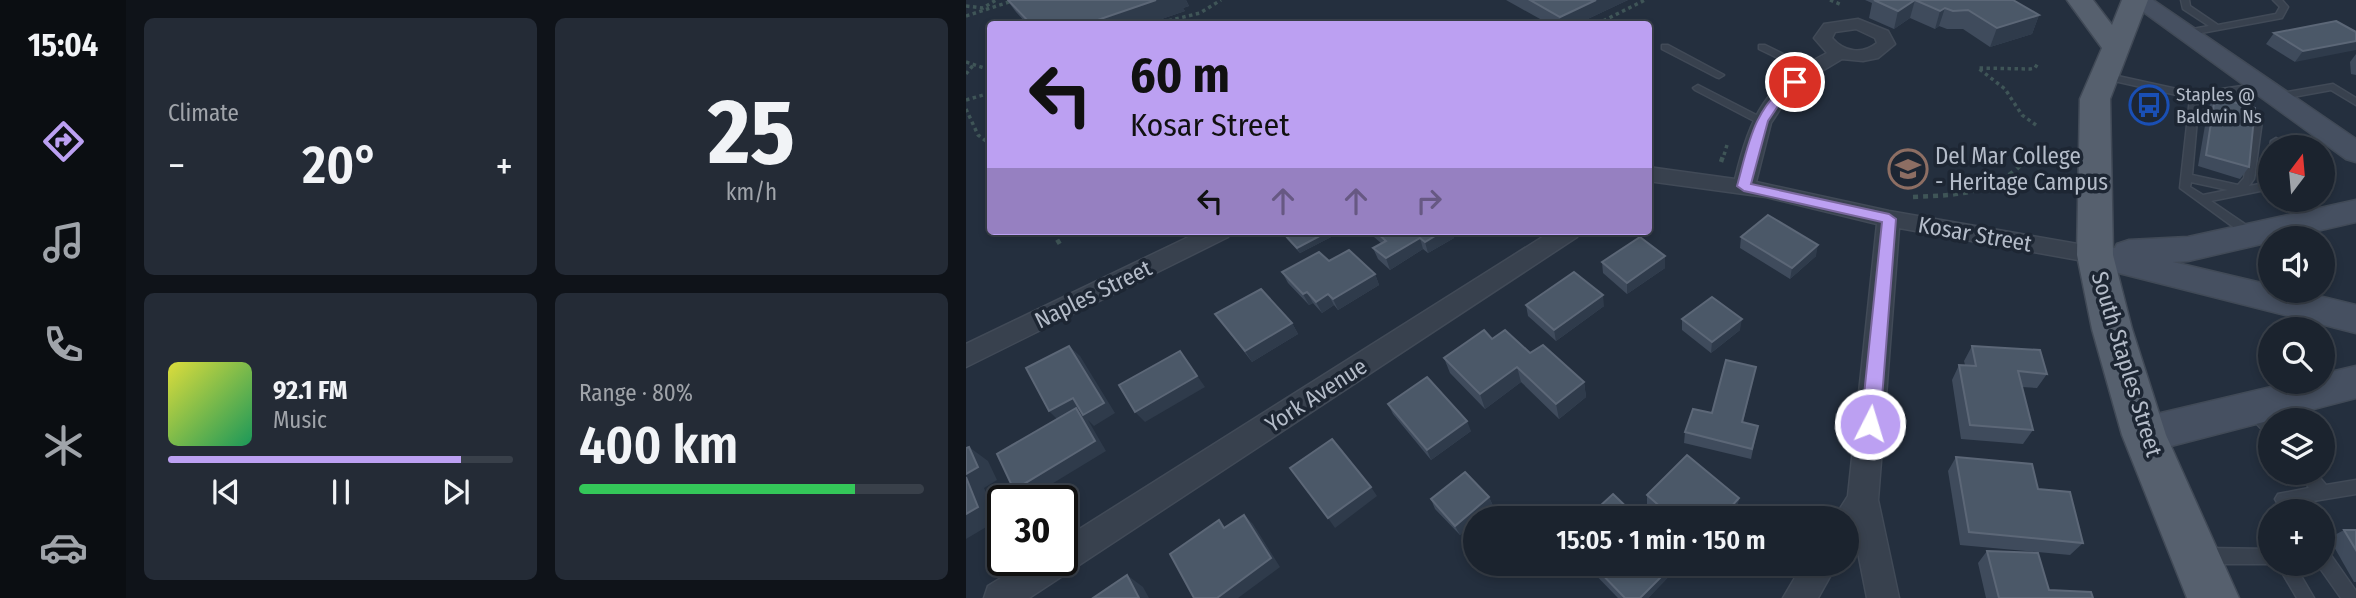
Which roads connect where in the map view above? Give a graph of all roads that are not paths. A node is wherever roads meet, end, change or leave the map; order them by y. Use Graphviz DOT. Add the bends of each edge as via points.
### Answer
graph roads {
  1 [pos="2080,0"];
  2 [pos="2136,0"];
  3 [pos="2185,0"];
  4 [pos="2277,0"];
  5 [pos="2216,27"];
  6 [pos="2185,33"];
  7 [pos="1665,47"];
  8 [pos="1762,47"];
  9 [pos="1840,53"];
  10 [pos="2110,61"];
  11 [pos="1810,71"];
  12 [pos="1719,75"];
  13 [pos="1698,88"];
  14 [pos="2268,91"];
  15 [pos="2217,92"];
  16 [pos="2195,96"];
  17 [pos="2356,102"];
  18 [pos="1761,121"];
  19 [pos="2356,153"];
  20 [pos="1652,174"];
  21 [pos="2186,177"];
  22 [pos="1744,186"];
  23 [pos="2258,188"];
  24 [pos="2200,199"];
  25 [pos="2356,211"];
  26 [pos="1889,219"];
  27 [pos="2251,234"];
  28 [pos="1212,235"];
  29 [pos="1563,235"];
  30 [pos="2095,255"];
  31 [pos="2356,318"];
  32 [pos="966,356"];
  33 [pos="2353,387"];
  34 [pos="2291,408"];
  35 [pos="2258,418"];
  36 [pos="2144,435"];
  37 [pos="2316,485"];
  38 [pos="2356,487"];
  39 [pos="2322,492"];
  40 [pos="2283,499"];
  41 [pos="1863,500"];
  42 [pos="1859,506"];
  43 [pos="1078,548"];
  44 [pos="2195,556"];
  45 [pos="2258,557"];
  46 [pos="2335,575"];
  47 [pos="1034,576"];
  48 [pos="1813,576"];
  49 [pos="2292,576"];
  50 [pos="1000,598"];
  51 [pos="1799,598"];
  52 [pos="1883,598"];
  53 [pos="2213,598"];
  54 [pos="2306,598"];
  55 [pos="2351,598"];
  1 -- 10 [label="main road"];
  2 -- 6 [label="main road"];
  2 -- 10 [label="main road, South Staples Street"];
  3 -- 5 [label="lane" via="2186,7"];
  4 -- 5 [label="lane" via="2284,7 2279,16"];
  5 -- 6 [label="lane"];
  6 -- 14 [label="main road"];
  7 -- 12 [label="lane"];
  8 -- 11 [label="lane"];
  9 -- 11 [label="street"];
  10 -- 16 [label="lane"];
  10 -- 30 [label="main road, South Staples Street" via="2095,99"];
  11 -- 18 [label="street" via="1780,94"];
  13 -- 18 [label="lane"];
  14 -- 15 [label="lane"];
  14 -- 17 [label="lane" via="2333,87"];
  14 -- 19 [label="main road"];
  15 -- 16 [label="lane"];
  15 -- 21 [label="lane" via="2257,121 2249,179 2240,189"];
  16 -- 21 [label="lane"];
  18 -- 22 [label="street"];
  20 -- 22 [label="street, Kosar Street"];
  21 -- 24 [label="lane" via="2185,188"];
  22 -- 26 [label="street, Kosar Street"];
  23 -- 24 [label="lane"];
  24 -- 27 [label="lane"];
  25 -- 27 [label="main road"];
  26 -- 30 [label="street, Kosar Street"];
  26 -- 41 [label="street"];
  27 -- 30 [label="main road" via="2188,249"];
  28 -- 32 [label="street, Naples Street"];
  29 -- 43 [label="street, York Avenue"];
  30 -- 31 [label="main road"];
  30 -- 36 [label="main road, South Staples Street"];
  33 -- 34 [label="main road"];
  35 -- 36 [label="main road"];
  36 -- 44 [label="main road, South Staples Street"];
  37 -- 39 [label="lane"];
  38 -- 39 [label="lane"];
  39 -- 40 [label="lane"];
  41 -- 42 [label="street"];
  41 -- 52 [label="street"];
  44 -- 45 [label="lane"];
  44 -- 53 [label="main road, South Staples Street"];
  46 -- 55 [label="lane"];
  47 -- 50 [label="street, York Avenue"];
  48 -- 51 [label="street"];
  49 -- 54 [label="lane"];
}
